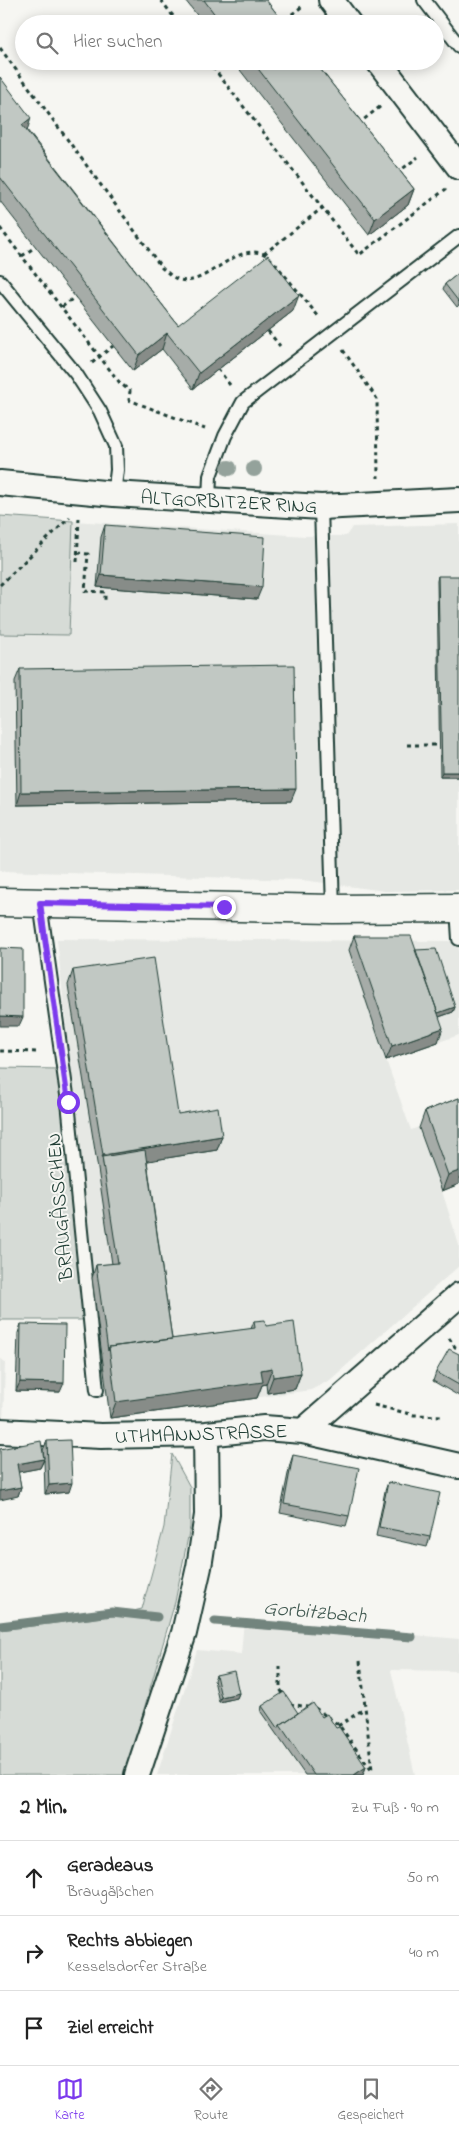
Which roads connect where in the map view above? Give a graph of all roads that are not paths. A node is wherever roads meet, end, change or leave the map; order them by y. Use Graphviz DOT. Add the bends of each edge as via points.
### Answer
graph roads {
  1 [pos="424,0"];
  2 [pos="319,1"];
  3 [pos="337,15"];
  4 [pos="435,15"];
  5 [pos="444,26"];
  6 [pos="459,46"];
  7 [pos="384,70"];
  8 [pos="455,176"];
  9 [pos="459,236"];
  10 [pos="0,281"];
  11 [pos="0,483"];
  12 [pos="114,494"];
  13 [pos="209,500"];
  14 [pos="459,500"];
  15 [pos="321,507"];
  16 [pos="0,902"];
  17 [pos="40,903"];
  18 [pos="458,908"];
  19 [pos="333,909"];
  20 [pos="459,939"];
  21 [pos="459,1295"];
  22 [pos="97,1390"];
  23 [pos="0,1431"];
  24 [pos="303,1431"];
  25 [pos="206,1434"];
  26 [pos="459,1466"];
  27 [pos="137,1775"];
  1 -- 4 [label="lane"];
  2 -- 3 [label="street"];
  5 -- 6 [label="lane"];
  7 -- 8 [label="street"];
  9 -- 13 [label="lane" via="243,402 225,436 210,476"];
  10 -- 12 [label="lane" via="76,374 100,412 116,446"];
  11 -- 12 [label="street, ALTGORBITZER RING"];
  12 -- 13 [label="street, ALTGORBITZER RING"];
  13 -- 15 [label="street, ALTGORBITZER RING"];
  14 -- 15 [label="street, ALTGORBITZER RING"];
  15 -- 19 [label="lane"];
  16 -- 17 [label="main road"];
  17 -- 19 [label="main road"];
  17 -- 22 [label="lane, BRAUGÄSSCHEN" via="68,1102"];
  18 -- 19 [label="main road"];
  18 -- 20 [label="lane"];
  21 -- 24 [label="street"];
  23 -- 25 [label="street, UTHMANNSTRASSE" via="100,1436"];
  24 -- 25 [label="street, UTHMANNSTRASSE" via="264,1428"];
  24 -- 26 [label="street, UTHMANNSTRASSE"];
  25 -- 27 [label="street" via="207,1515 199,1567 184,1633"];
}
